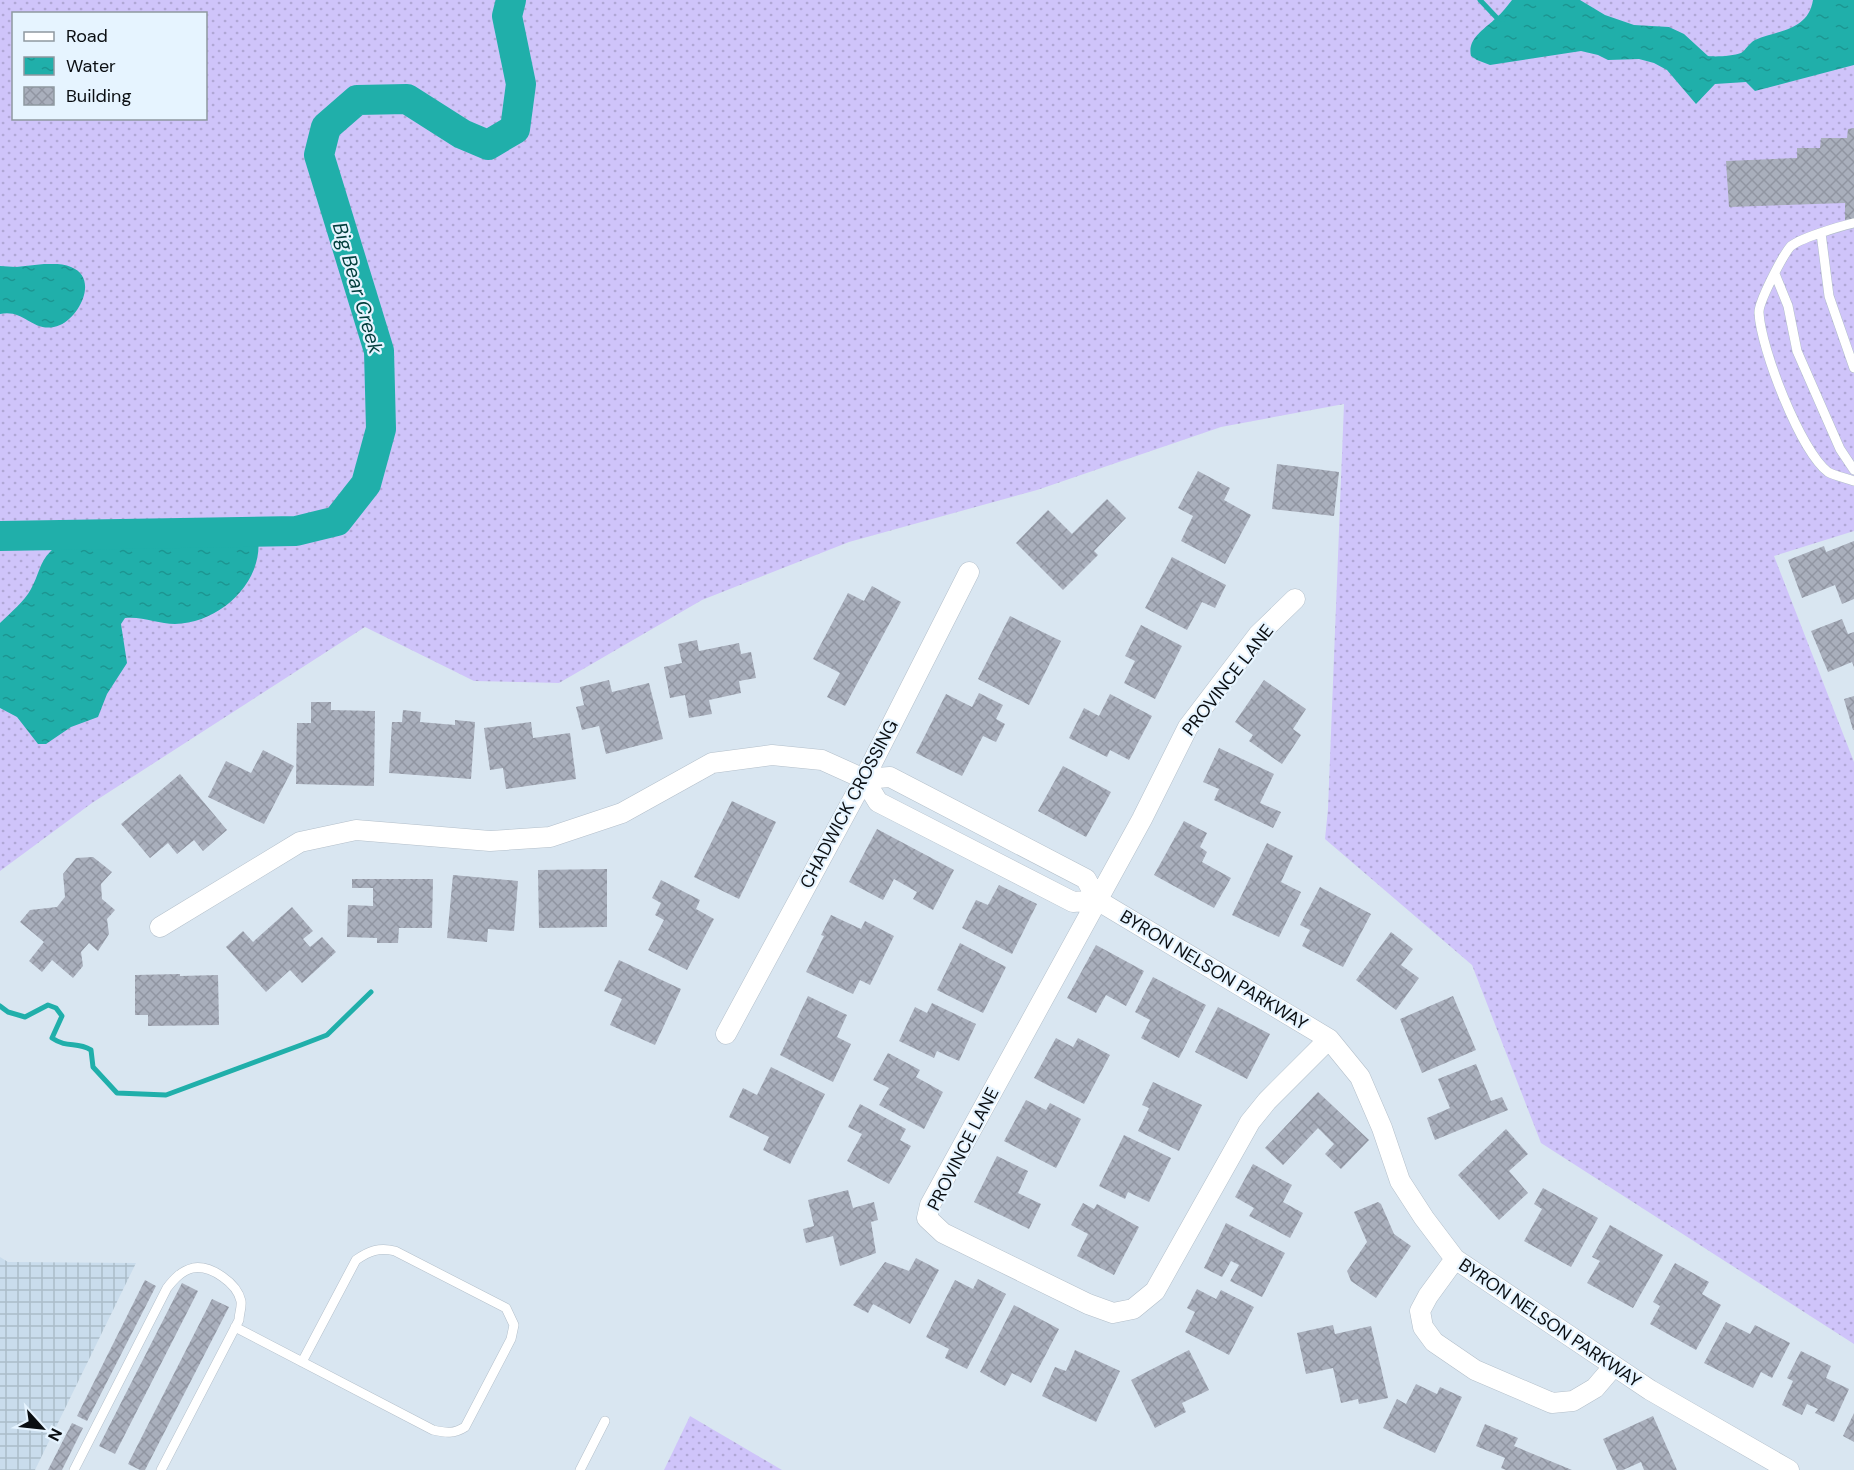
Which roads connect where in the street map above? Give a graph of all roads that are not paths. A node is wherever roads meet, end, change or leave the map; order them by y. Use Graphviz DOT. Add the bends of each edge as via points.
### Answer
graph roads {
  1 [pos="1854,223"];
  2 [pos="1821,233"];
  3 [pos="1775,274"];
  4 [pos="1854,368"];
  5 [pos="1854,471"];
  6 [pos="1854,481"];
  7 [pos="969,572"];
  8 [pos="1295,599"];
  9 [pos="864,779"];
  10 [pos="988,828"];
  11 [pos="976,852"];
  12 [pos="1097,900"];
  13 [pos="160,927"];
  14 [pos="726,1034"];
  15 [pos="1329,1039"];
  16 [pos="1455,1259"];
  17 [pos="235,1327"];
  18 [pos="302,1362"];
  19 [pos="1613,1367"];
  20 [pos="605,1421"];
  21 [pos="74,1470"];
  22 [pos="161,1470"];
  23 [pos="580,1470"];
  24 [pos="1790,1470"];
  1 -- 2 [label="lane"];
  2 -- 3 [label="lane" via="1791,246"];
  2 -- 4 [label="lane" via="1829,296"];
  3 -- 5 [label="lane" via="1788,306 1797,351 1840,449"];
  3 -- 6 [label="lane" via="1758,311 1780,388 1814,457 1829,473"];
  7 -- 9 [label="street, CHADWICK CROSSING"];
  8 -- 12 [label="street, PROVINCE LANE" via="1258,635 1188,727"];
  9 -- 10 [label="street, BYRON NELSON PARKWAY" via="890,777"];
  9 -- 11 [label="street, BYRON NELSON PARKWAY" via="878,802"];
  9 -- 13 [label="street, BYRON NELSON PARKWAY" via="822,760 771,755 712,763 622,813 550,837 490,841 356,830 300,842"];
  9 -- 14 [label="street, CHADWICK CROSSING"];
  10 -- 11 [label="street"];
  10 -- 12 [label="street, BYRON NELSON PARKWAY" via="1086,879"];
  11 -- 12 [label="street, BYRON NELSON PARKWAY" via="1073,902"];
  12 -- 15 [label="street, BYRON NELSON PARKWAY"];
  12 -- 15 [label="street, PROVINCE LANE" via="930,1205 927,1218 943,1233 1088,1304 1113,1313 1134,1309 1155,1291 1250,1122"];
  15 -- 16 [label="street, BYRON NELSON PARKWAY" via="1360,1077 1400,1181"];
  16 -- 19 [label="street, BYRON NELSON PARKWAY"];
  16 -- 19 [label="street" via="1420,1311 1423,1327 1434,1342 1475,1370 1552,1403 1573,1401 1595,1388"];
  17 -- 18 [label="lane"];
  17 -- 21 [label="lane" via="241,1303 237,1291 226,1280 208,1270 194,1268 178,1275 167,1288"];
  17 -- 22 [label="lane"];
  18 -- 18 [label="lane" via="433,1430 447,1433 458,1431 471,1418 511,1339 514,1325 506,1308 384,1248 356,1260"];
  19 -- 24 [label="street, BYRON NELSON PARKWAY"];
  20 -- 23 [label="lane"];
}
